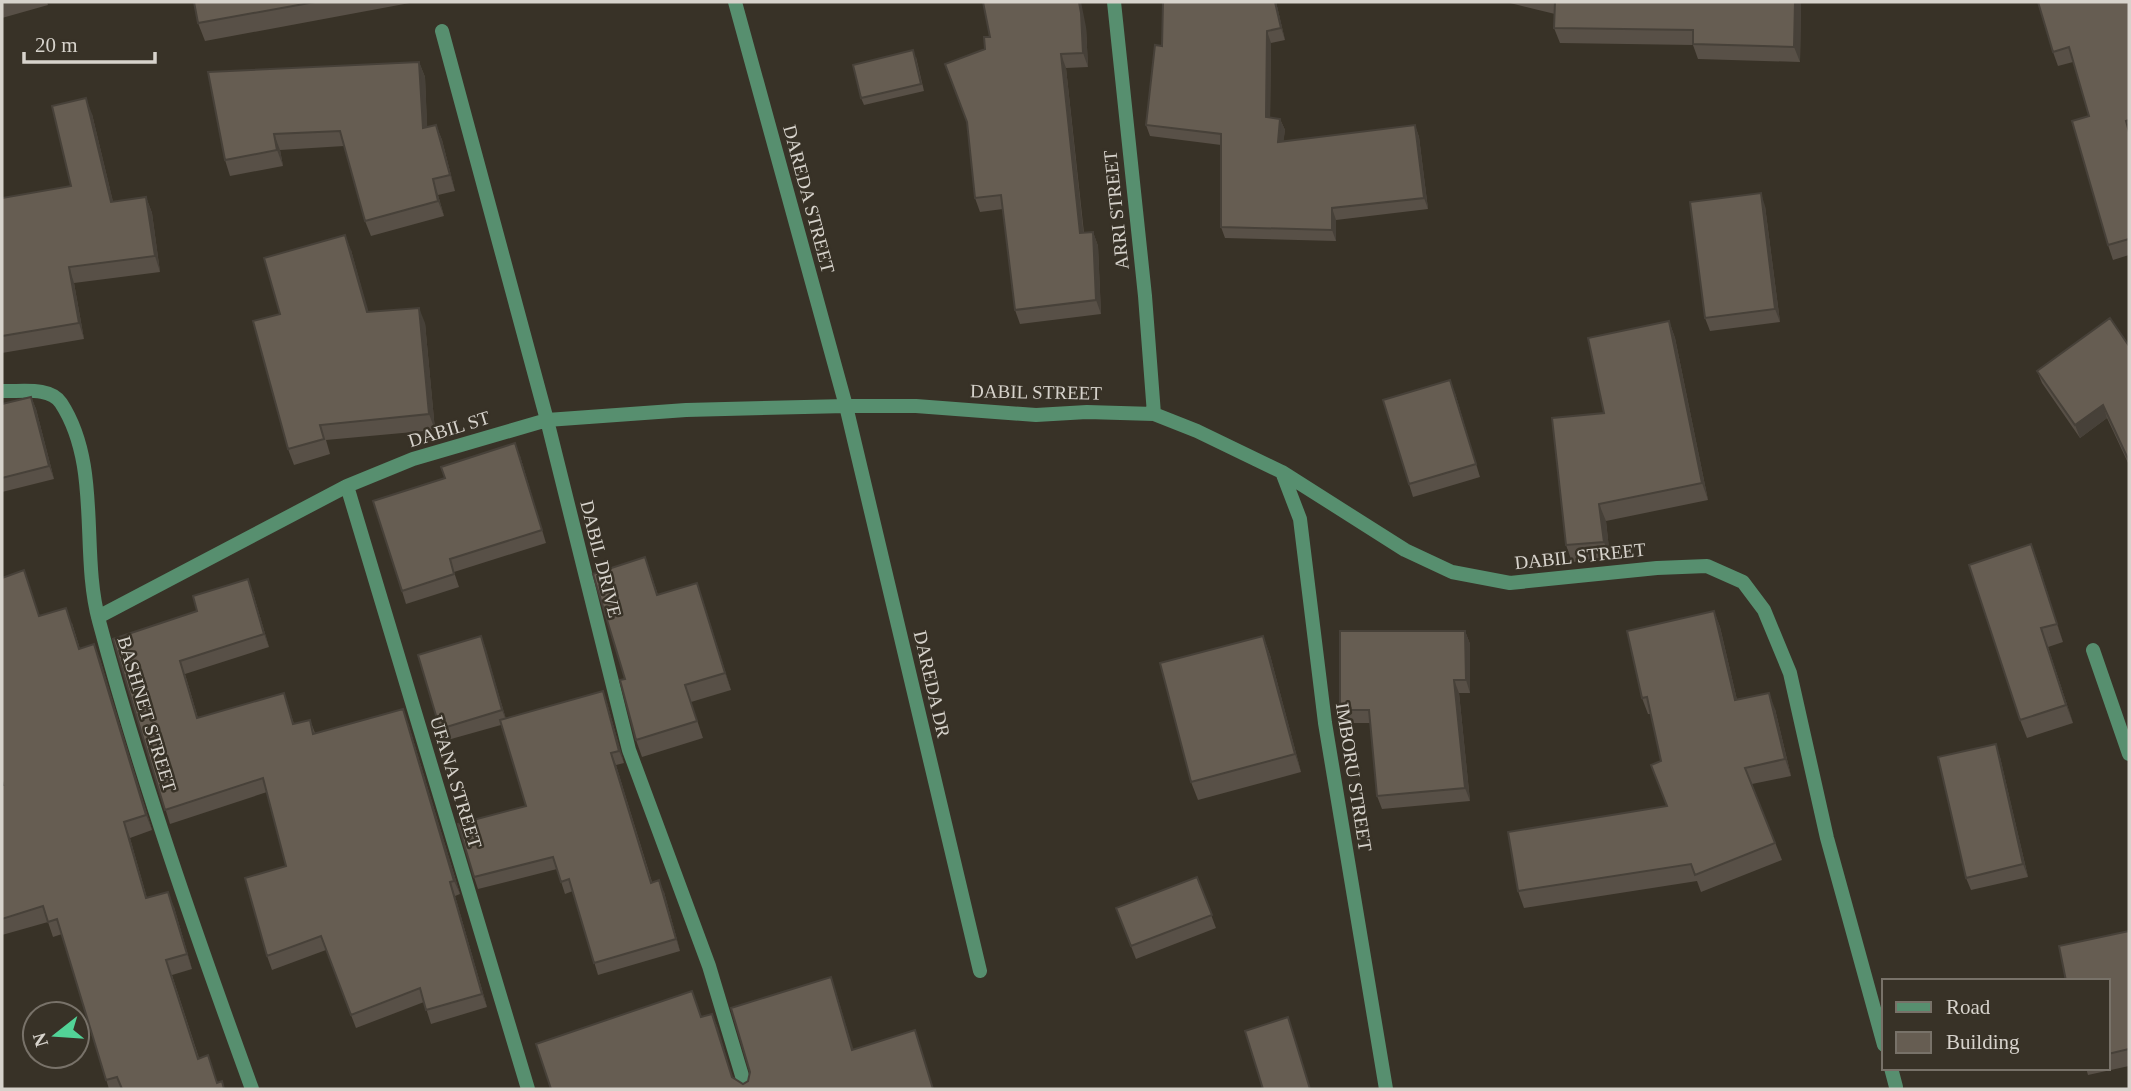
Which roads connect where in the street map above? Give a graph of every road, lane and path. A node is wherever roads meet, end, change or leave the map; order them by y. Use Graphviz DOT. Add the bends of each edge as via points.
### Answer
graph roads {
  1 [pos="735,2"];
  2 [pos="1114,2"];
  3 [pos="442,31"];
  4 [pos="2,391"];
  5 [pos="846,406"];
  6 [pos="1154,414"];
  7 [pos="547,420"];
  8 [pos="1282,472"];
  9 [pos="347,486"];
  10 [pos="98,617"];
  11 [pos="2093,650"];
  12 [pos="2129,754"];
  13 [pos="980,971"];
  14 [pos="1882,1038"];
  15 [pos="1892,1070"];
  16 [pos="1896,1087"];
  17 [pos="253,1089"];
  18 [pos="528,1089"];
  19 [pos="746,1089"];
  20 [pos="1387,1089"];
  1 -- 5 [label="street, DAREDA STREET"];
  2 -- 6 [label="street, ARRI STREET"];
  3 -- 7 [label="street, DABIL DRIVE"];
  4 -- 10 [label="street, BASHNET STREET" via="47,392 62,404 76,436 85,480"];
  5 -- 6 [label="street, DABIL STREET" via="1036,415"];
  5 -- 7 [label="street, DABIL ST"];
  5 -- 13 [label="street, DAREDA DR"];
  6 -- 8 [label="street, DABIL STREET"];
  7 -- 9 [label="street, DABIL ST" via="413,459"];
  7 -- 19 [label="street, DABIL DRIVE" via="629,750 709,966"];
  8 -- 14 [label="street, DABIL STREET" via="1405,550 1452,572 1510,583 1707,566 1743,582 1764,610 1790,673 1827,838"];
  8 -- 20 [label="street, IMBORU STREET" via="1300,519 1325,723"];
  9 -- 10 [label="street, DABIL ST"];
  9 -- 18 [label="street, UFANA STREET"];
  10 -- 17 [label="street, BASHNET STREET" via="200,946"];
  11 -- 12 [label="street"];
  15 -- 16 [label="street"];
}
